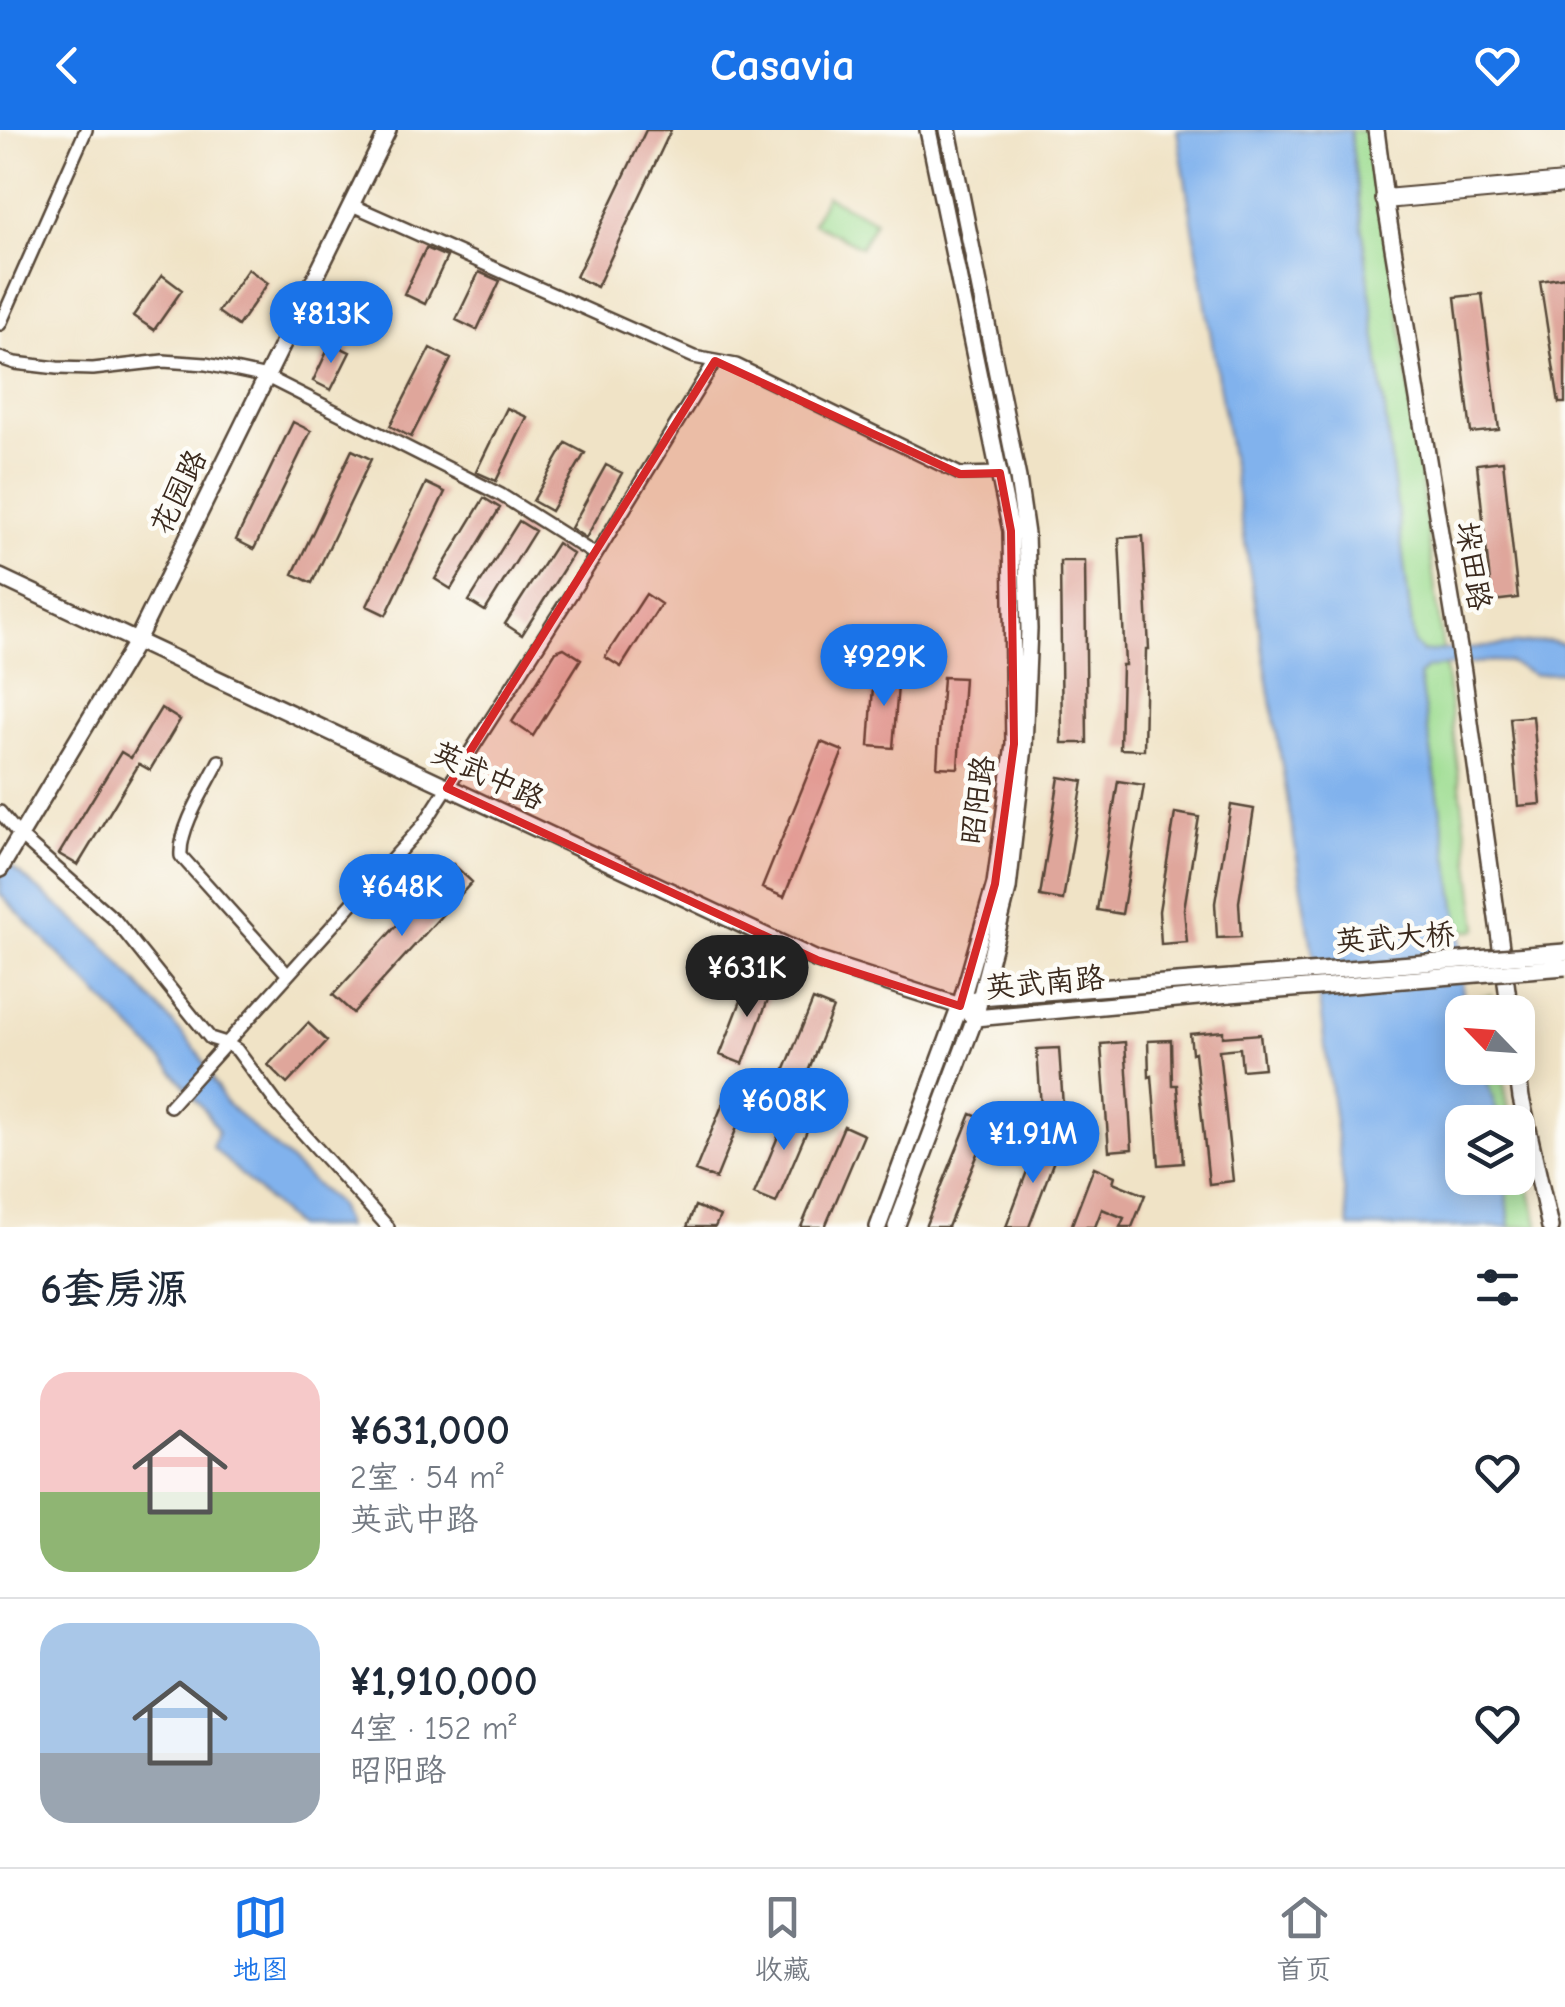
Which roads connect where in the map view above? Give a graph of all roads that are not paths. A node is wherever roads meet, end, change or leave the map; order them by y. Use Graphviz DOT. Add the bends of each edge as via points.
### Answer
graph roads {
  1 [pos="86,130"];
  2 [pos="388,130"];
  3 [pos="928,130"];
  4 [pos="948,130"];
  5 [pos="1376,130"];
  6 [pos="1565,183"];
  7 [pos="1385,199"];
  8 [pos="352,204"];
  9 [pos="0,324"];
  10 [pos="0,358"];
  11 [pos="715,361"];
  12 [pos="267,377"];
  13 [pos="1000,472"];
  14 [pos="596,555"];
  15 [pos="0,578"];
  16 [pos="136,642"];
  17 [pos="219,761"];
  18 [pos="447,788"];
  19 [pos="0,812"];
  20 [pos="16,843"];
  21 [pos="0,869"];
  22 [pos="1565,952"];
  23 [pos="1565,967"];
  24 [pos="288,974"];
  25 [pos="1230,986"];
  26 [pos="1508,995"];
  27 [pos="980,997"];
  28 [pos="960,1006"];
  29 [pos="975,1018"];
  30 [pos="224,1046"];
  31 [pos="1519,1085"];
  32 [pos="170,1106"];
  33 [pos="388,1227"];
  34 [pos="878,1227"];
  35 [pos="896,1227"];
  36 [pos="1550,1227"];
  1 -- 9 [label="street"];
  2 -- 8 [label="main road, 花园路"];
  3 -- 13 [label="main road, 昭阳路"];
  4 -- 27 [label="main road, 昭阳路" via="1026,534 1024,746 1008,889"];
  5 -- 7 [label="main road, 垛田路"];
  6 -- 7 [label="main road"];
  7 -- 26 [label="main road, 垛田路" via="1463,672"];
  8 -- 11 [label="street"];
  8 -- 12 [label="main road, 花园路"];
  10 -- 12 [label="street" via="93,369 163,360"];
  11 -- 13 [label="street" via="736,365 960,474"];
  11 -- 14 [label="street"];
  12 -- 14 [label="street" via="501,495"];
  12 -- 16 [label="main road, 花园路"];
  13 -- 28 [label="main road, 昭阳路" via="1011,531 1014,744 995,884"];
  14 -- 18 [label="street"];
  15 -- 16 [label="main road, 英武中路"];
  16 -- 18 [label="main road, 英武中路"];
  16 -- 20 [label="main road, 花园路"];
  17 -- 24 [label="street" via="188,825 181,856"];
  18 -- 24 [label="street" via="424,824"];
  18 -- 28 [label="main road, 英武中路" via="817,960"];
  19 -- 20 [label="street"];
  20 -- 21 [label="main road, 花园路"];
  20 -- 30 [label="street" via="114,920 210,1038"];
  22 -- 25 [label="main road, 英武大桥, bridge"];
  23 -- 25 [label="main road, 英武大桥, bridge"];
  24 -- 30 [label="street"];
  25 -- 27 [label="main road, 英武南路"];
  25 -- 29 [label="main road, 英武南路"];
  27 -- 28 [label="main road, 英武南路"];
  27 -- 29 [label="main road, 昭阳路"];
  28 -- 29 [label="main road, 英武南路"];
  28 -- 34 [label="main road, 昭阳路"];
  29 -- 35 [label="main road, 昭阳路"];
  30 -- 32 [label="street"];
  30 -- 33 [label="street" via="236,1050"];
  31 -- 36 [label="main road"];
}
